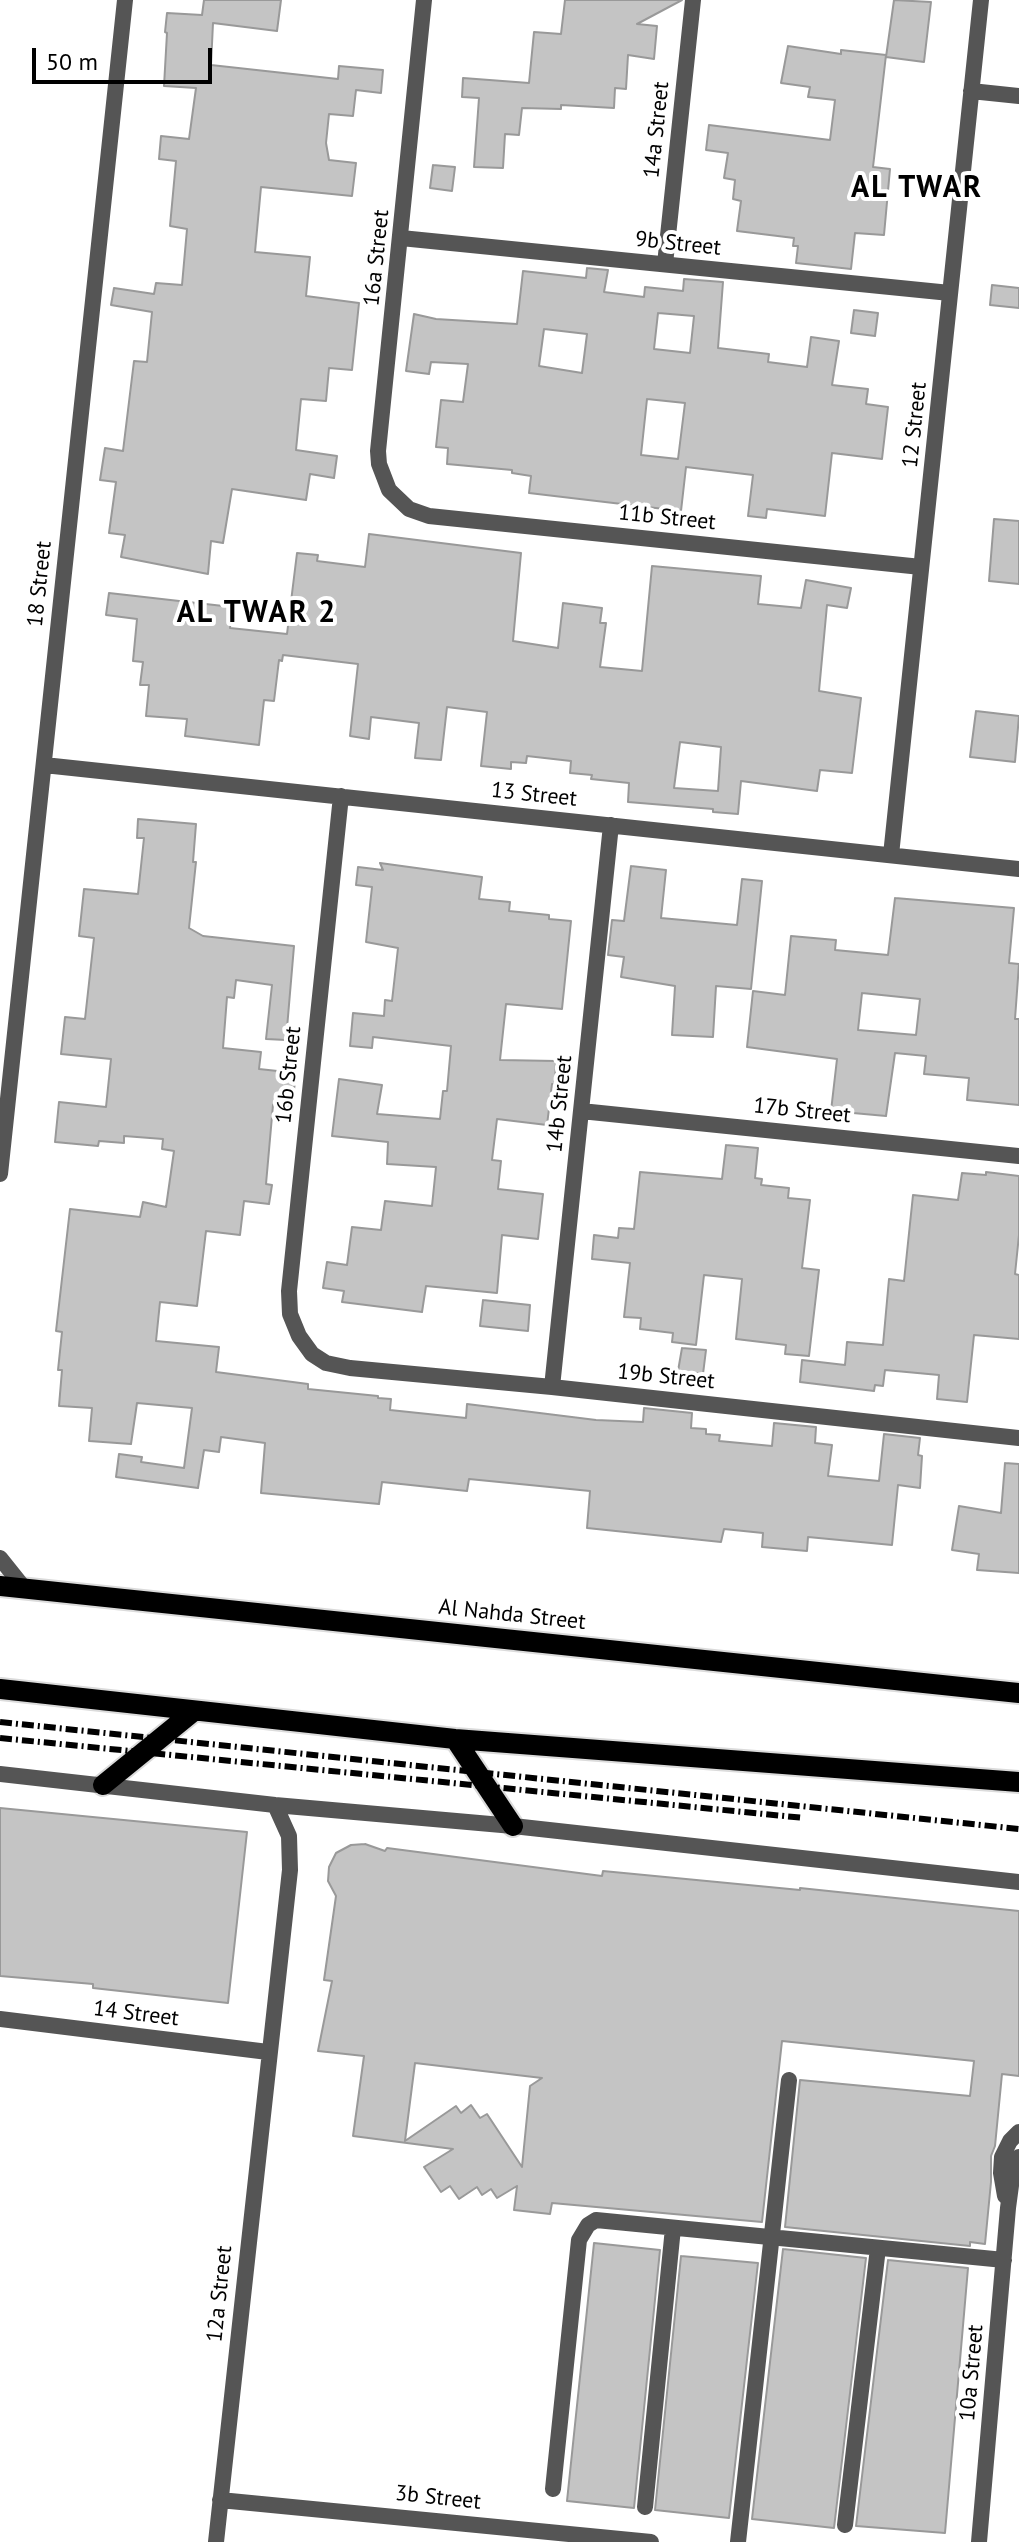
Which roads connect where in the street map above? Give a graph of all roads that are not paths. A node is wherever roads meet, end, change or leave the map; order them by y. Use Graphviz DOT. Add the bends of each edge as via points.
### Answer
graph roads {
  1 [pos="125,0"];
  2 [pos="424,0"];
  3 [pos="693,0"];
  4 [pos="981,0"];
  5 [pos="971,91"];
  6 [pos="1019,96"];
  7 [pos="401,238"];
  8 [pos="665,264"];
  9 [pos="950,293"];
  10 [pos="409,509"];
  11 [pos="921,567"];
  12 [pos="44,765"];
  13 [pos="341,796"];
  14 [pos="611,825"];
  15 [pos="891,855"];
  16 [pos="1019,869"];
  17 [pos="581,1111"];
  18 [pos="1019,1156"];
  19 [pos="0,1174"];
  20 [pos="312,1354"];
  21 [pos="552,1387"];
  22 [pos="1019,1438"];
  23 [pos="0,1558"];
  24 [pos="0,1586"];
  25 [pos="24,1588"];
  26 [pos="0,1689"];
  27 [pos="1019,1693"];
  28 [pos="194,1711"];
  29 [pos="455,1739"];
  30 [pos="0,1774"];
  31 [pos="1019,1782"];
  32 [pos="103,1785"];
  33 [pos="275,1805"];
  34 [pos="513,1826"];
  35 [pos="1019,1882"];
  36 [pos="0,2019"];
  37 [pos="268,2052"];
  38 [pos="789,2080"];
  39 [pos="1019,2132"];
  40 [pos="1019,2157"];
  41 [pos="1008,2208"];
  42 [pos="673,2228"];
  43 [pos="771,2238"];
  44 [pos="878,2248"];
  45 [pos="1004,2260"];
  46 [pos="553,2489"];
  47 [pos="220,2500"];
  48 [pos="645,2507"];
  49 [pos="845,2525"];
  50 [pos="216,2542"];
  51 [pos="651,2542"];
  52 [pos="738,2542"];
  53 [pos="979,2542"];
  1 -- 12 [label="street, 18 Street"];
  2 -- 7 [label="street, 16a Street"];
  3 -- 8 [label="street, 14a Street"];
  4 -- 5 [label="street, 12 Street"];
  5 -- 6 [label="street"];
  5 -- 9 [label="street, 12 Street"];
  7 -- 8 [label="street, 9b Street"];
  7 -- 10 [label="street, 16a Street" via="378,451 389,490"];
  8 -- 9 [label="street, 9b Street"];
  9 -- 11 [label="street, 12 Street"];
  10 -- 11 [label="street, 11b Street" via="429,516"];
  11 -- 15 [label="street, 12 Street"];
  12 -- 13 [label="street, 13 Street"];
  12 -- 19 [label="street, 18 Street"];
  13 -- 14 [label="street, 13 Street"];
  13 -- 20 [label="street, 16b Street" via="289,1291 290,1314"];
  14 -- 15 [label="street, 13 Street"];
  14 -- 17 [label="street, 14b Street"];
  15 -- 16 [label="street, 13 Street"];
  17 -- 18 [label="street, 17b Street"];
  17 -- 21 [label="street, 14b Street"];
  20 -- 21 [label="street, 19b Street" via="350,1368"];
  21 -- 22 [label="street, 19b Street"];
  23 -- 25 [label="street"];
  24 -- 25 [label="main road, Al Nahda Street"];
  25 -- 27 [label="main road, Al Nahda Street"];
  26 -- 28 [label="main road"];
  28 -- 29 [label="main road"];
  28 -- 32 [label="main road"];
  29 -- 31 [label="main road"];
  29 -- 34 [label="main road"];
  30 -- 32 [label="street"];
  32 -- 33 [label="street"];
  33 -- 34 [label="street"];
  33 -- 37 [label="street, 12a Street" via="291,1853"];
  34 -- 35 [label="street"];
  36 -- 37 [label="street, 14 Street"];
  37 -- 47 [label="street, 12a Street"];
  38 -- 43 [label="street"];
  39 -- 41 [label="street, 10a Street" via="1002,2157"];
  40 -- 41 [label="street, 10a Street"];
  41 -- 45 [label="street, 10a Street"];
  42 -- 43 [label="street"];
  42 -- 46 [label="street" via="605,2219 582,2232"];
  42 -- 48 [label="street"];
  43 -- 44 [label="street"];
  43 -- 52 [label="street"];
  44 -- 45 [label="street"];
  44 -- 49 [label="street"];
  45 -- 53 [label="street, 10a Street"];
  47 -- 50 [label="street, 12a Street"];
  47 -- 51 [label="street, 3b Street"];
}
